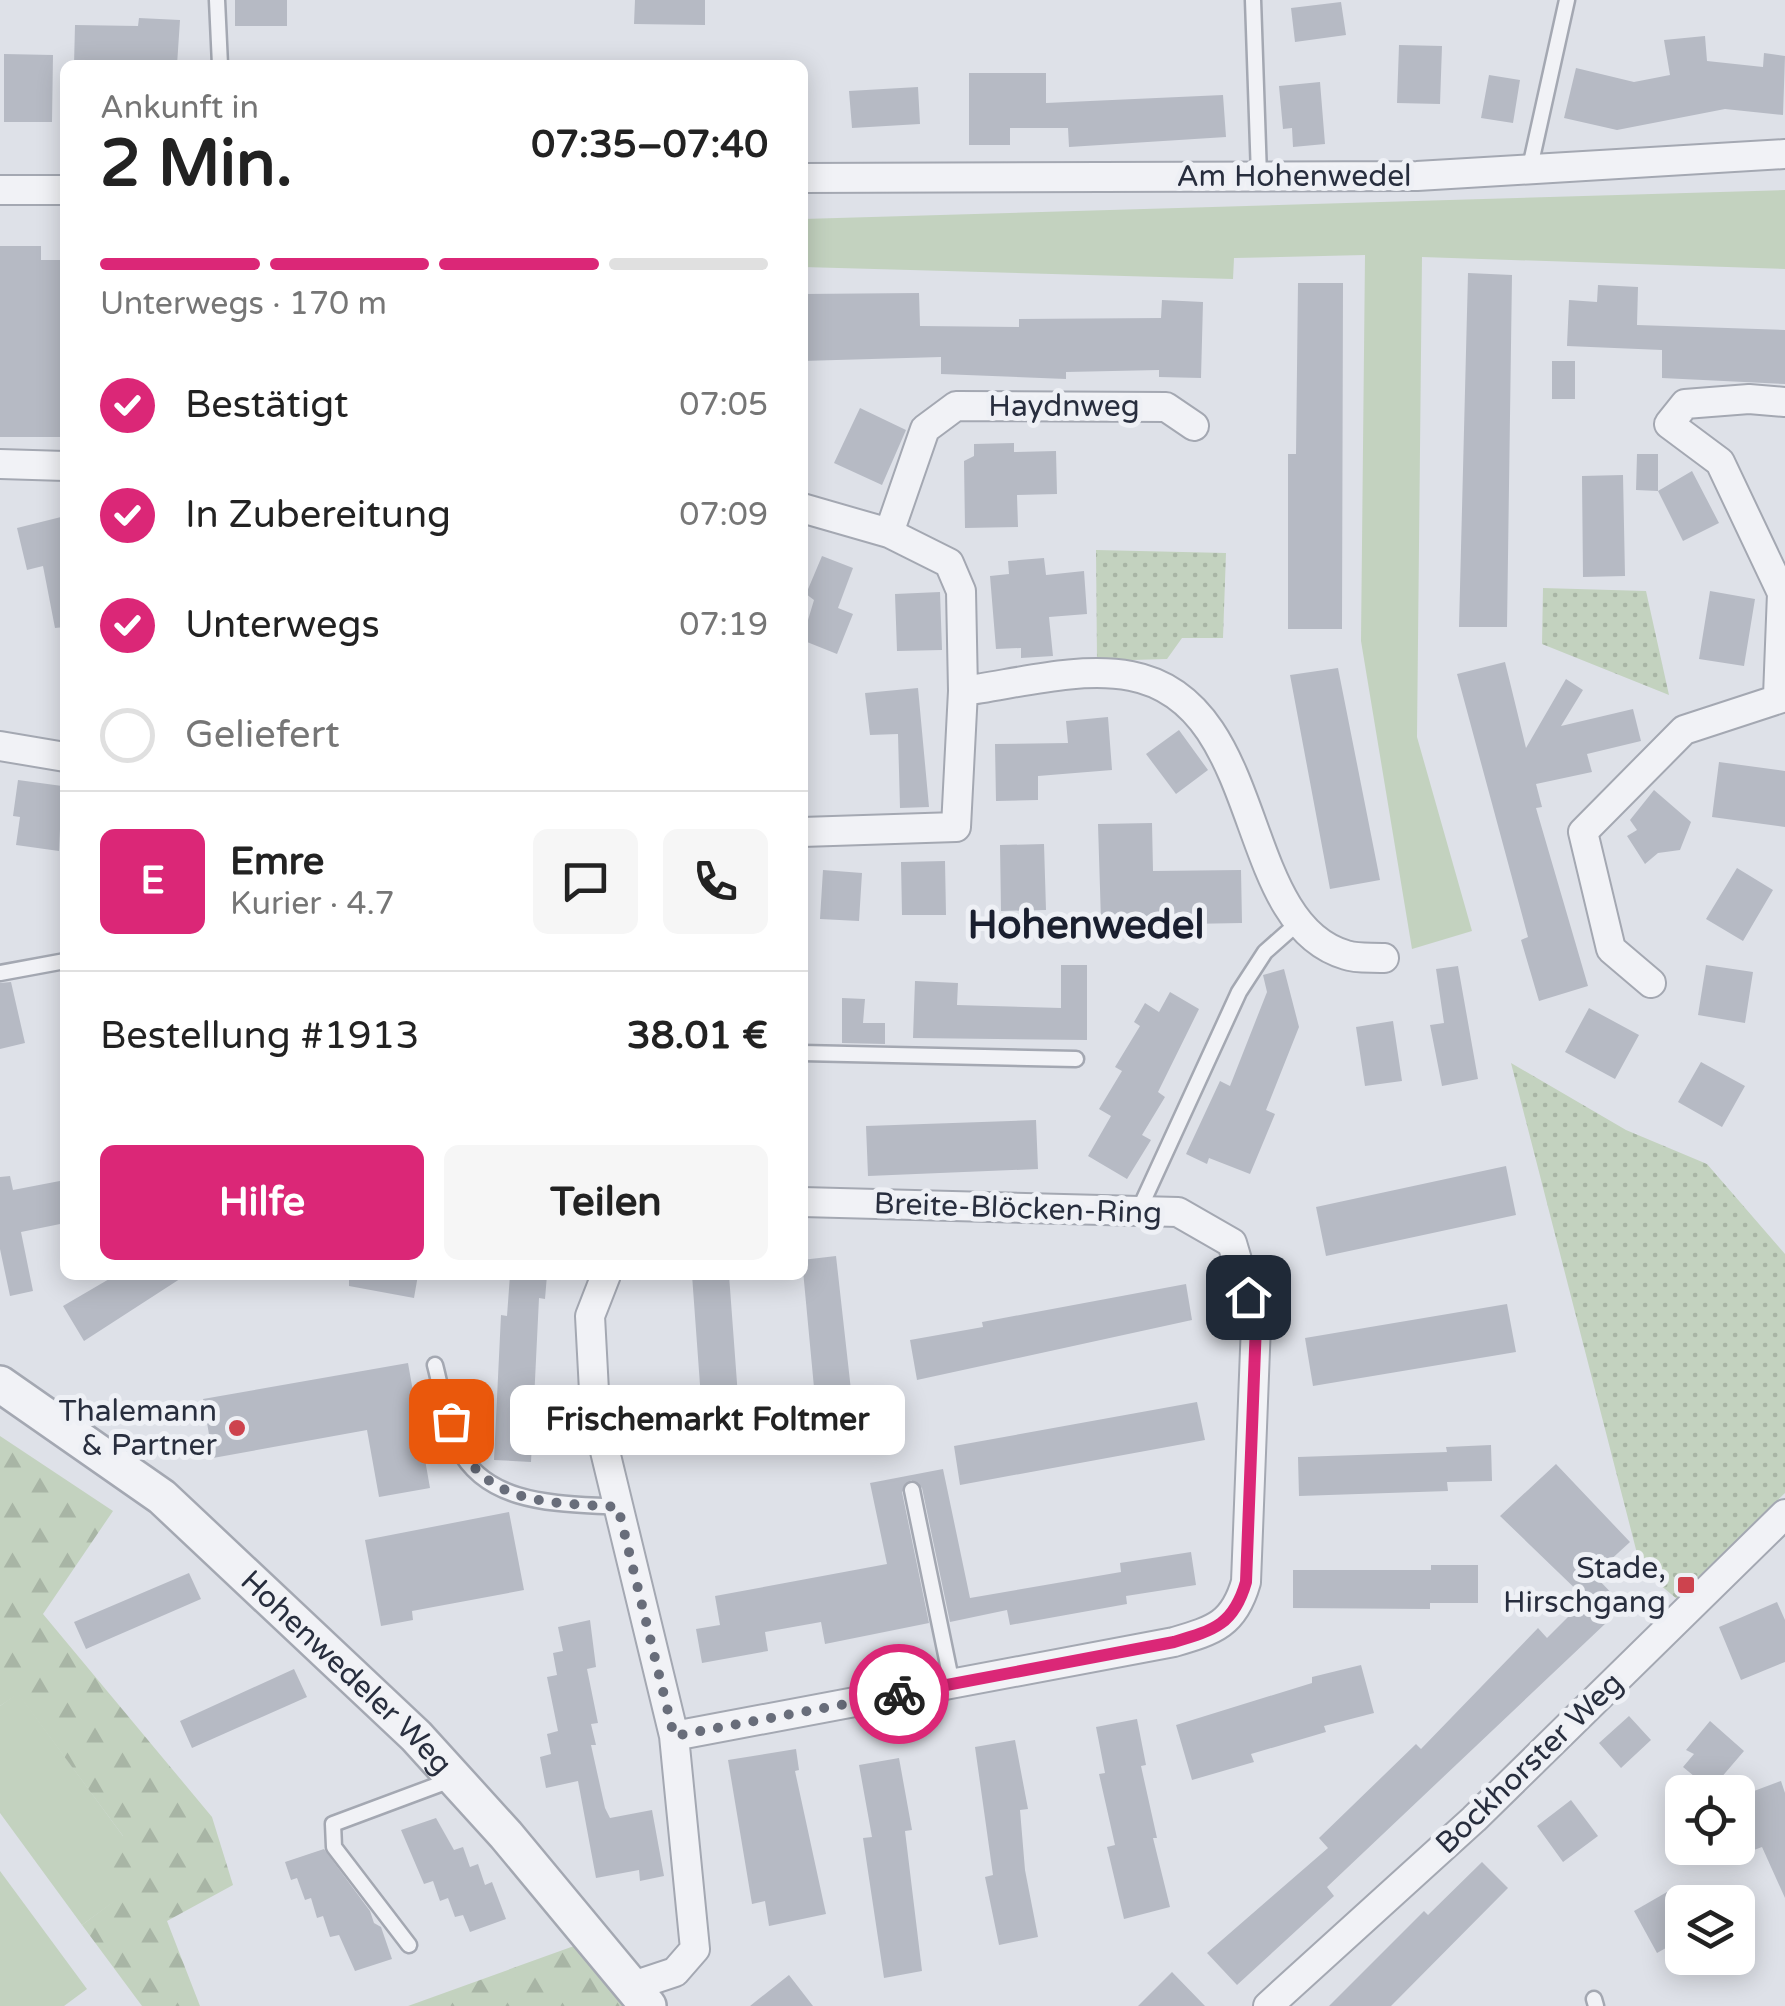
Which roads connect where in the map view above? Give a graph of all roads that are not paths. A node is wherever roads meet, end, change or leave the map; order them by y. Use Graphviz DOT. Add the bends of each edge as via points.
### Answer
graph roads {
  1 [pos="217,0"];
  2 [pos="1252,0"];
  3 [pos="1567,0"];
  4 [pos="220,60"];
  5 [pos="1785,154"];
  6 [pos="1530,167"];
  7 [pos="1259,176"];
  8 [pos="808,178"];
  9 [pos="0,190"];
  10 [pos="60,190"];
  11 [pos="1785,402"];
  12 [pos="1194,426"];
  13 [pos="0,464"];
  14 [pos="60,466"];
  15 [pos="808,510"];
  16 [pos="889,533"];
  17 [pos="963,691"];
  18 [pos="1782,697"];
  19 [pos="0,746"];
  20 [pos="60,756"];
  21 [pos="808,832"];
  22 [pos="1300,921"];
  23 [pos="1384,958"];
  24 [pos="60,962"];
  25 [pos="0,973"];
  26 [pos="1651,983"];
  27 [pos="808,1053"];
  28 [pos="1076,1059"];
  29 [pos="808,1202"];
  30 [pos="1140,1210"];
  31 [pos="604,1280"];
  32 [pos="435,1365"];
  33 [pos="0,1384"];
  34 [pos="912,1490"];
  35 [pos="618,1507"];
  36 [pos="1785,1514"];
  37 [pos="952,1684"];
  38 [pos="674,1736"];
  39 [pos="456,1778"];
  40 [pos="409,1946"];
  41 [pos="641,1996"];
  42 [pos="1268,2006"];
  1 -- 4 [label="lane"];
  2 -- 7 [label="lane"];
  3 -- 6 [label="lane"];
  5 -- 6 [label="street, Am Hohenwedel"];
  6 -- 7 [label="street, Am Hohenwedel" via="1417,176"];
  7 -- 8 [label="street, Am Hohenwedel"];
  9 -- 10 [label="street"];
  11 -- 18 [label="street" via="1685,404 1669,424 1720,462 1782,593"];
  12 -- 16 [label="street, Haydnweg" via="1166,407 956,406 925,429"];
  13 -- 14 [label="street"];
  15 -- 16 [label="street"];
  16 -- 17 [label="street" via="950,563 961,591"];
  17 -- 21 [label="street" via="956,827"];
  17 -- 22 [label="street" via="1105,673 1163,688 1206,724 1240,780 1261,858"];
  18 -- 26 [label="street" via="1684,730 1583,832 1612,950"];
  19 -- 20 [label="street"];
  22 -- 23 [label="street" via="1314,939 1346,956"];
  22 -- 30 [label="lane" via="1265,952 1239,992"];
  24 -- 25 [label="lane"];
  27 -- 28 [label="lane"];
  29 -- 30 [label="street, Breite-Blöcken-Ring"];
  30 -- 37 [label="street, Breite-Blöcken-Ring" via="1178,1212 1232,1243 1256,1324 1246,1582 1238,1611 1208,1632 1174,1642"];
  31 -- 35 [label="street" via="590,1316 594,1410"];
  32 -- 35 [label="lane" via="458,1449 480,1474 504,1492 538,1501"];
  33 -- 39 [label="street, Hohenwedeler Weg" via="162,1497"];
  34 -- 37 [label="lane"];
  35 -- 38 [label="street"];
  36 -- 42 [label="street, Bockhorster Weg" via="1474,1818"];
  37 -- 38 [label="street, Breite-Blöcken-Ring"];
  38 -- 41 [label="street" via="696,1949"];
  39 -- 40 [label="lane" via="333,1824 334,1847"];
  39 -- 41 [label="street, Hohenwedeler Weg"];
}
